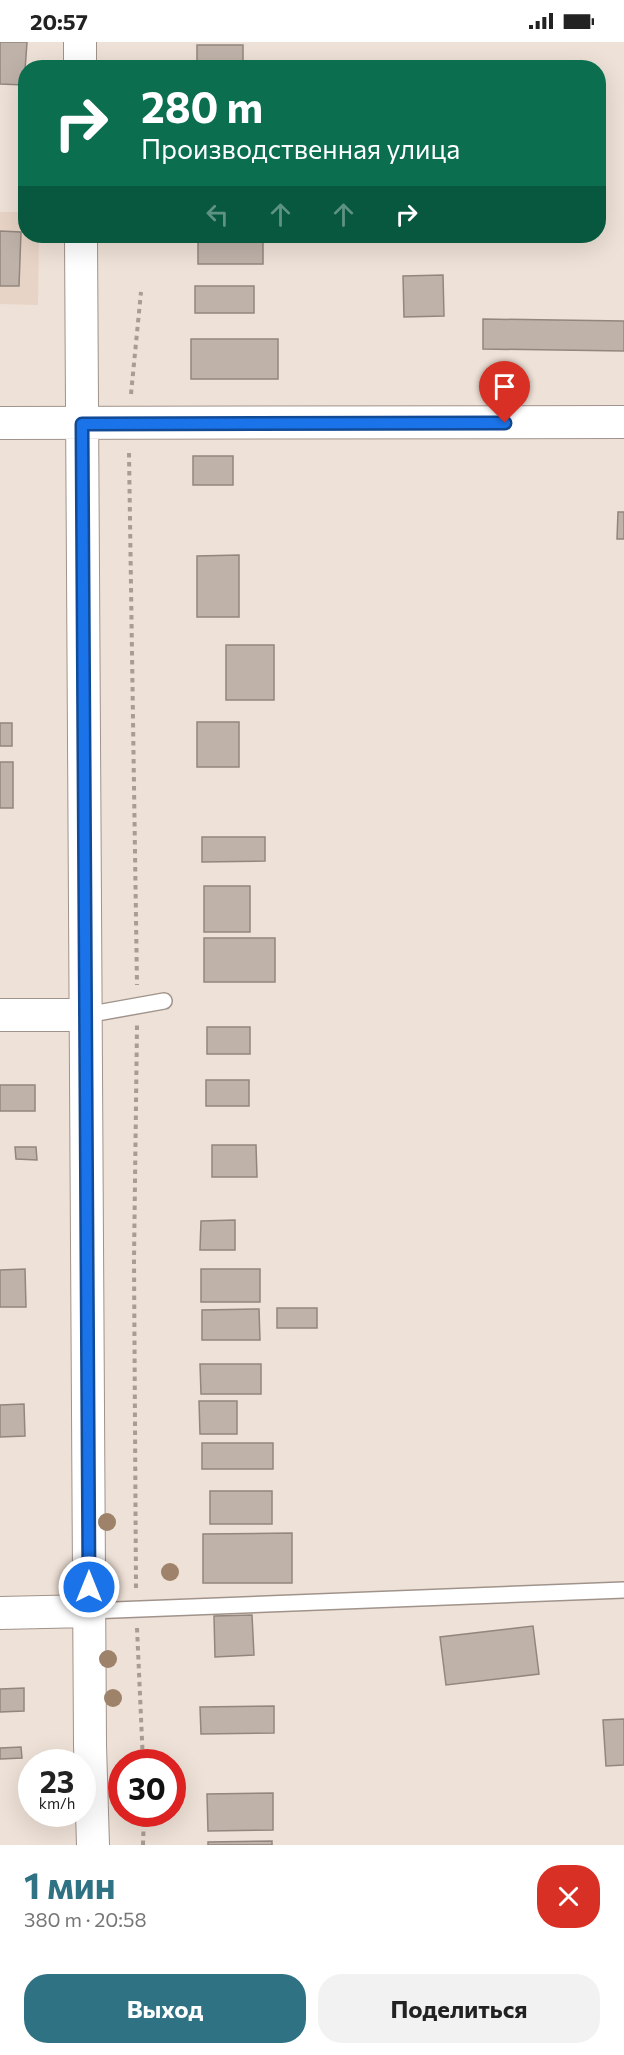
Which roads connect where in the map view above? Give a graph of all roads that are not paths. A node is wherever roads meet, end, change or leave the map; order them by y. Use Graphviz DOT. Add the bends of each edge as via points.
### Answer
graph roads {
  1 [pos="80,42"];
  2 [pos="80,60"];
  3 [pos="81,243"];
  4 [pos="624,422"];
  5 [pos="0,423"];
  6 [pos="82,424"];
  7 [pos="164,1000"];
  8 [pos="0,1015"];
  9 [pos="86,1015"];
  10 [pos="624,1590"];
  11 [pos="89,1611"];
  12 [pos="0,1613"];
  13 [pos="93,1845"];
  1 -- 2 [label="street"];
  3 -- 6 [label="street"];
  4 -- 6 [label="street"];
  5 -- 6 [label="street"];
  6 -- 9 [label="street"];
  7 -- 9 [label="lane"];
  8 -- 9 [label="street"];
  9 -- 11 [label="street"];
  10 -- 11 [label="lane"];
  11 -- 12 [label="street"];
  11 -- 13 [label="street"];
}
